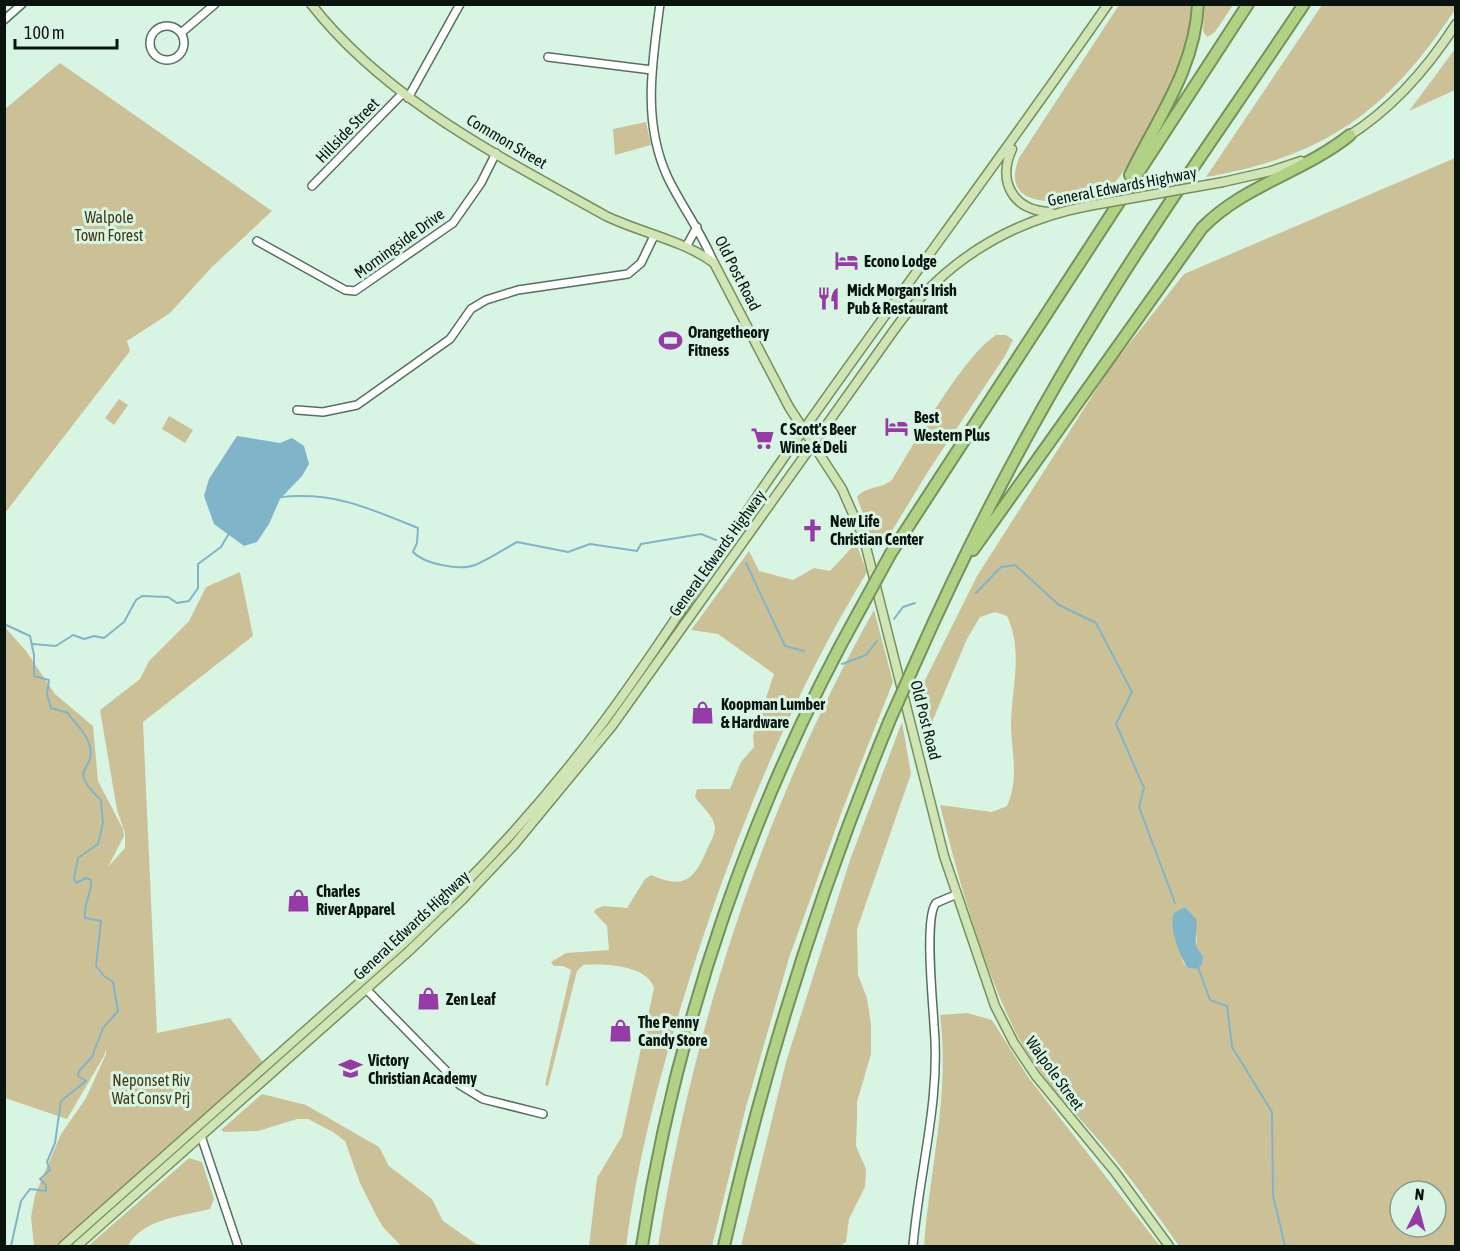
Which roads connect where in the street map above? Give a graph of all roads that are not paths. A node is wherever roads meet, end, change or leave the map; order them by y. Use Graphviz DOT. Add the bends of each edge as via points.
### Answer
graph roads {
  1 [pos="22,4"];
  2 [pos="215,4"];
  3 [pos="310,4"];
  4 [pos="460,4"];
  5 [pos="660,4"];
  6 [pos="1108,4"];
  7 [pos="1198,4"];
  8 [pos="1248,4"];
  9 [pos="1304,4"];
  10 [pos="4,20"];
  11 [pos="1455,24"];
  12 [pos="181,33"];
  13 [pos="548,57"];
  14 [pos="652,69"];
  15 [pos="405,96"];
  16 [pos="1040,102"];
  17 [pos="1350,135"];
  18 [pos="496,153"];
  19 [pos="312,186"];
  20 [pos="1114,210"];
  21 [pos="1060,212"];
  22 [pos="697,227"];
  23 [pos="654,236"];
  24 [pos="257,241"];
  25 [pos="686,248"];
  26 [pos="714,263"];
  27 [pos="297,410"];
  28 [pos="804,430"];
  29 [pos="814,445"];
  30 [pos="957,572"];
  31 [pos="956,895"];
  32 [pos="366,989"];
  33 [pos="543,1114"];
  34 [pos="201,1136"];
  35 [pos="63,1246"];
  36 [pos="77,1246"];
  37 [pos="238,1246"];
  38 [pos="642,1246"];
  39 [pos="724,1246"];
  40 [pos="913,1246"];
  41 [pos="1169,1246"];
  1 -- 10 [label="street"];
  2 -- 12 [label="street"];
  3 -- 15 [label="main road, Common Street" via="353,52"];
  4 -- 15 [label="street, Hillside Street"];
  5 -- 14 [label="street, Old Post Road"];
  6 -- 16 [label="main road, General Edwards Highway"];
  7 -- 20 [label="highway" via="1195,33 1184,70"];
  8 -- 20 [label="highway"];
  9 -- 30 [label="highway" via="1089,329 1022,444"];
  11 -- 17 [label="main road, General Edwards Highway" via="1408,87"];
  12 -- 12 [label="street" via="184,45 179,55 168,60 153,53 151,37 159,28 171,26"];
  13 -- 14 [label="street"];
  14 -- 22 [label="street, Old Post Road" via="651,115 657,150 669,180"];
  15 -- 18 [label="main road, Common Street"];
  15 -- 19 [label="street, Hillside Street"];
  16 -- 21 [label="main road" via="1012,148 1006,179 1014,197 1025,206 1042,212"];
  16 -- 28 [label="main road, General Edwards Highway"];
  17 -- 21 [label="main road, General Edwards Highway, bridge" via="1289,166"];
  17 -- 30 [label="highway" via="1313,160 1240,197 1202,228"];
  18 -- 23 [label="main road, Common Street" via="606,216"];
  18 -- 24 [label="street, Morningside Drive" via="457,219 355,291 345,290"];
  20 -- 38 [label="highway, bridge" via="891,554 791,745 723,918 673,1089"];
  21 -- 29 [label="main road, General Edwards Highway" via="995,238 937,280 904,316"];
  22 -- 25 [label="street, Old Post Road"];
  22 -- 26 [label="street, Old Post Road"];
  23 -- 25 [label="main road, Common Street"];
  23 -- 27 [label="street" via="641,263 628,274 518,290 486,300 471,309 450,339 357,405 323,412"];
  25 -- 26 [label="main road, Common Street"];
  26 -- 28 [label="main road, Old Post Road"];
  28 -- 29 [label="main road, Old Post Road"];
  28 -- 35 [label="main road, General Edwards Highway" via="605,720 491,857 409,938"];
  29 -- 31 [label="main road, Old Post Road" via="847,500 869,553"];
  29 -- 32 [label="main road, General Edwards Highway" via="569,782 463,899"];
  30 -- 39 [label="highway, bridge" via="889,722 844,835 798,969"];
  31 -- 40 [label="street" via="936,903 931,914 937,1078"];
  31 -- 41 [label="main road, Walpole Street" via="995,1006 1019,1051"];
  32 -- 33 [label="street" via="460,1085 490,1102"];
  32 -- 34 [label="main road, General Edwards Highway"];
  34 -- 36 [label="main road, General Edwards Highway"];
  34 -- 37 [label="street"];
}
